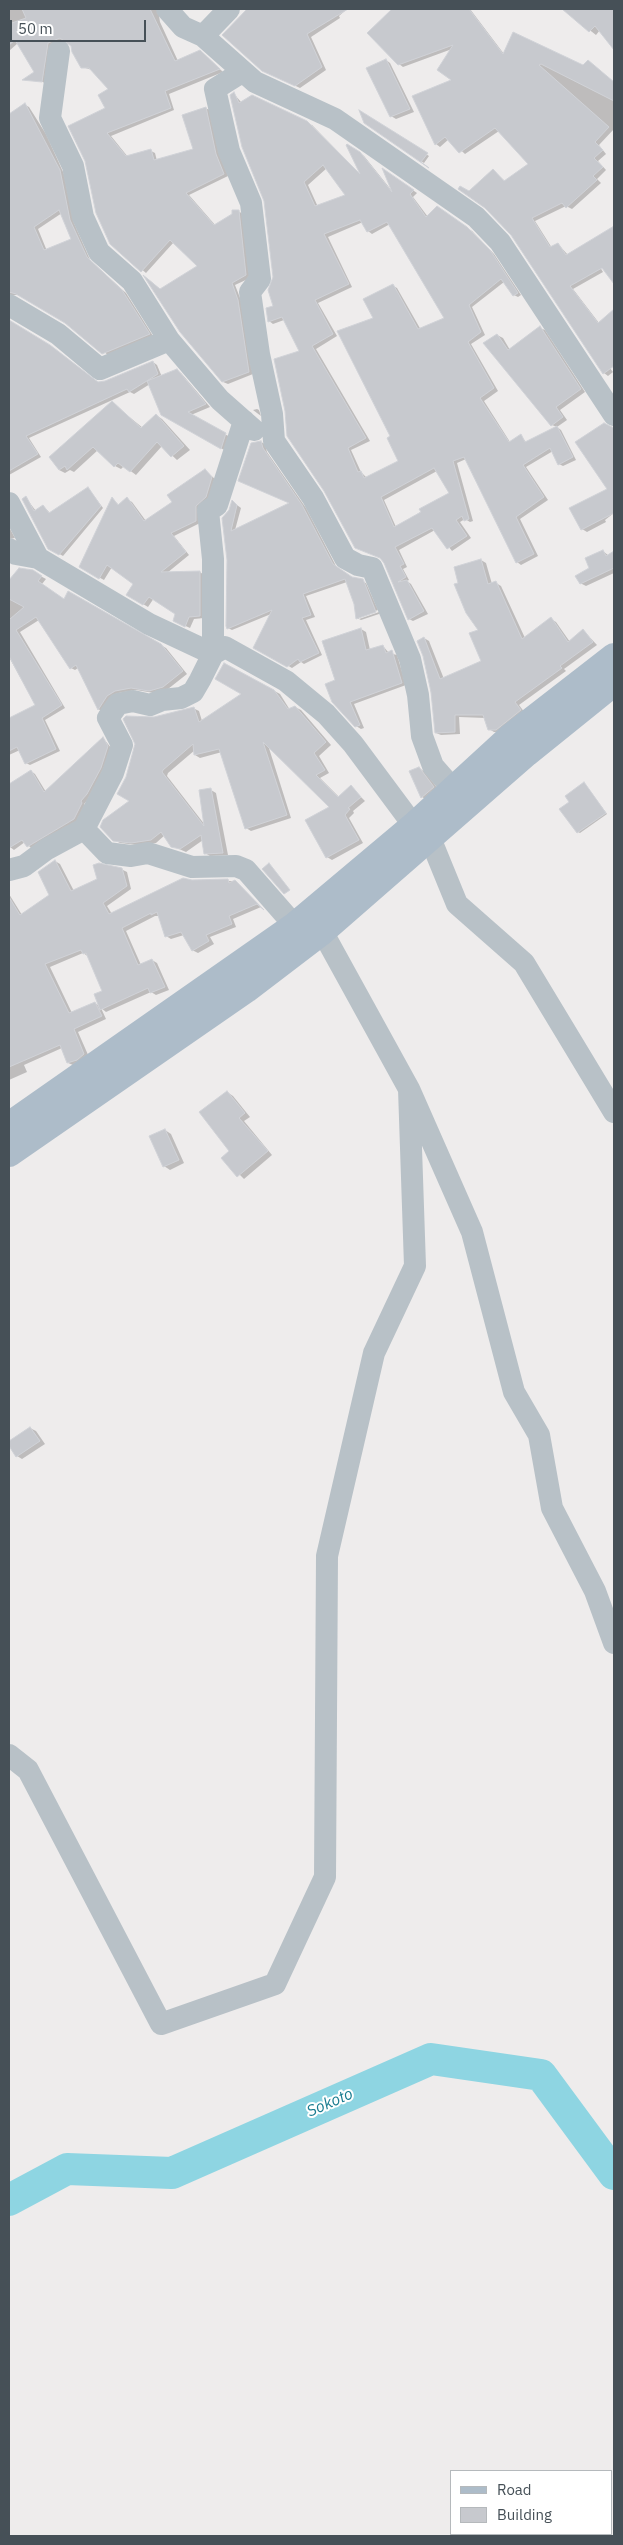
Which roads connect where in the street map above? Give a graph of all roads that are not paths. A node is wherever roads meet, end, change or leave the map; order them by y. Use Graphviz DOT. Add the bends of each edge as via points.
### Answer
graph roads {
  1 [pos="167,9"];
  2 [pos="230,9"];
  3 [pos="203,36"];
  4 [pos="59,51"];
  5 [pos="242,72"];
  6 [pos="9,305"];
  7 [pos="169,340"];
  8 [pos="614,415"];
  9 [pos="244,421"];
  10 [pos="274,441"];
  11 [pos="9,503"];
  12 [pos="9,549"];
  13 [pos="38,558"];
  14 [pos="212,654"];
  15 [pos="614,656"];
  16 [pos="614,682"];
  17 [pos="454,790"];
  18 [pos="84,829"];
  19 [pos="422,832"];
  20 [pos="14,866"];
  21 [pos="295,926"];
  22 [pos="322,931"];
  23 [pos="409,1089"];
  24 [pos="614,1112"];
  25 [pos="9,1126"];
  26 [pos="9,1153"];
  27 [pos="614,1643"];
  28 [pos="9,1755"];
  1 -- 3 [label="street" via="183,27"];
  2 -- 3 [label="street"];
  3 -- 5 [label="street"];
  4 -- 7 [label="street" via="50,118 73,166 83,217 99,252 132,281"];
  5 -- 8 [label="street" via="255,82 335,119 476,216 500,242"];
  5 -- 10 [label="street" via="214,89 229,151 250,203 260,279 250,292"];
  6 -- 7 [label="street" via="58,334 100,369"];
  7 -- 9 [label="street" via="220,400"];
  9 -- 10 [label="street" via="266,441"];
  9 -- 14 [label="street" via="217,505 208,510 213,559"];
  10 -- 17 [label="street" via="313,498 345,558 372,568 410,659 422,736 433,766"];
  11 -- 13 [label="street"];
  12 -- 13 [label="street" via="16,554"];
  13 -- 14 [label="street" via="149,624"];
  14 -- 18 [label="street" via="193,692 150,705 133,701 118,704 108,718 122,745 113,772"];
  14 -- 19 [label="street" via="225,647 286,681 326,714"];
  15 -- 17 [label="main road" via="512,737"];
  16 -- 19 [label="main road"];
  17 -- 19 [label="main road"];
  18 -- 20 [label="street"];
  18 -- 21 [label="street" via="107,853 131,856 148,853 192,866 236,866 246,870"];
  19 -- 21 [label="main road"];
  19 -- 22 [label="main road"];
  19 -- 24 [label="street" via="457,904 524,962"];
  21 -- 25 [label="main road"];
  22 -- 23 [label="street"];
  22 -- 26 [label="main road" via="238,994"];
  23 -- 27 [label="street" via="472,1232 514,1392 539,1435 552,1508 595,1592"];
  23 -- 28 [label="street" via="415,1266 374,1353 327,1556 325,1877 275,1984 161,2024 28,1770"];
}
